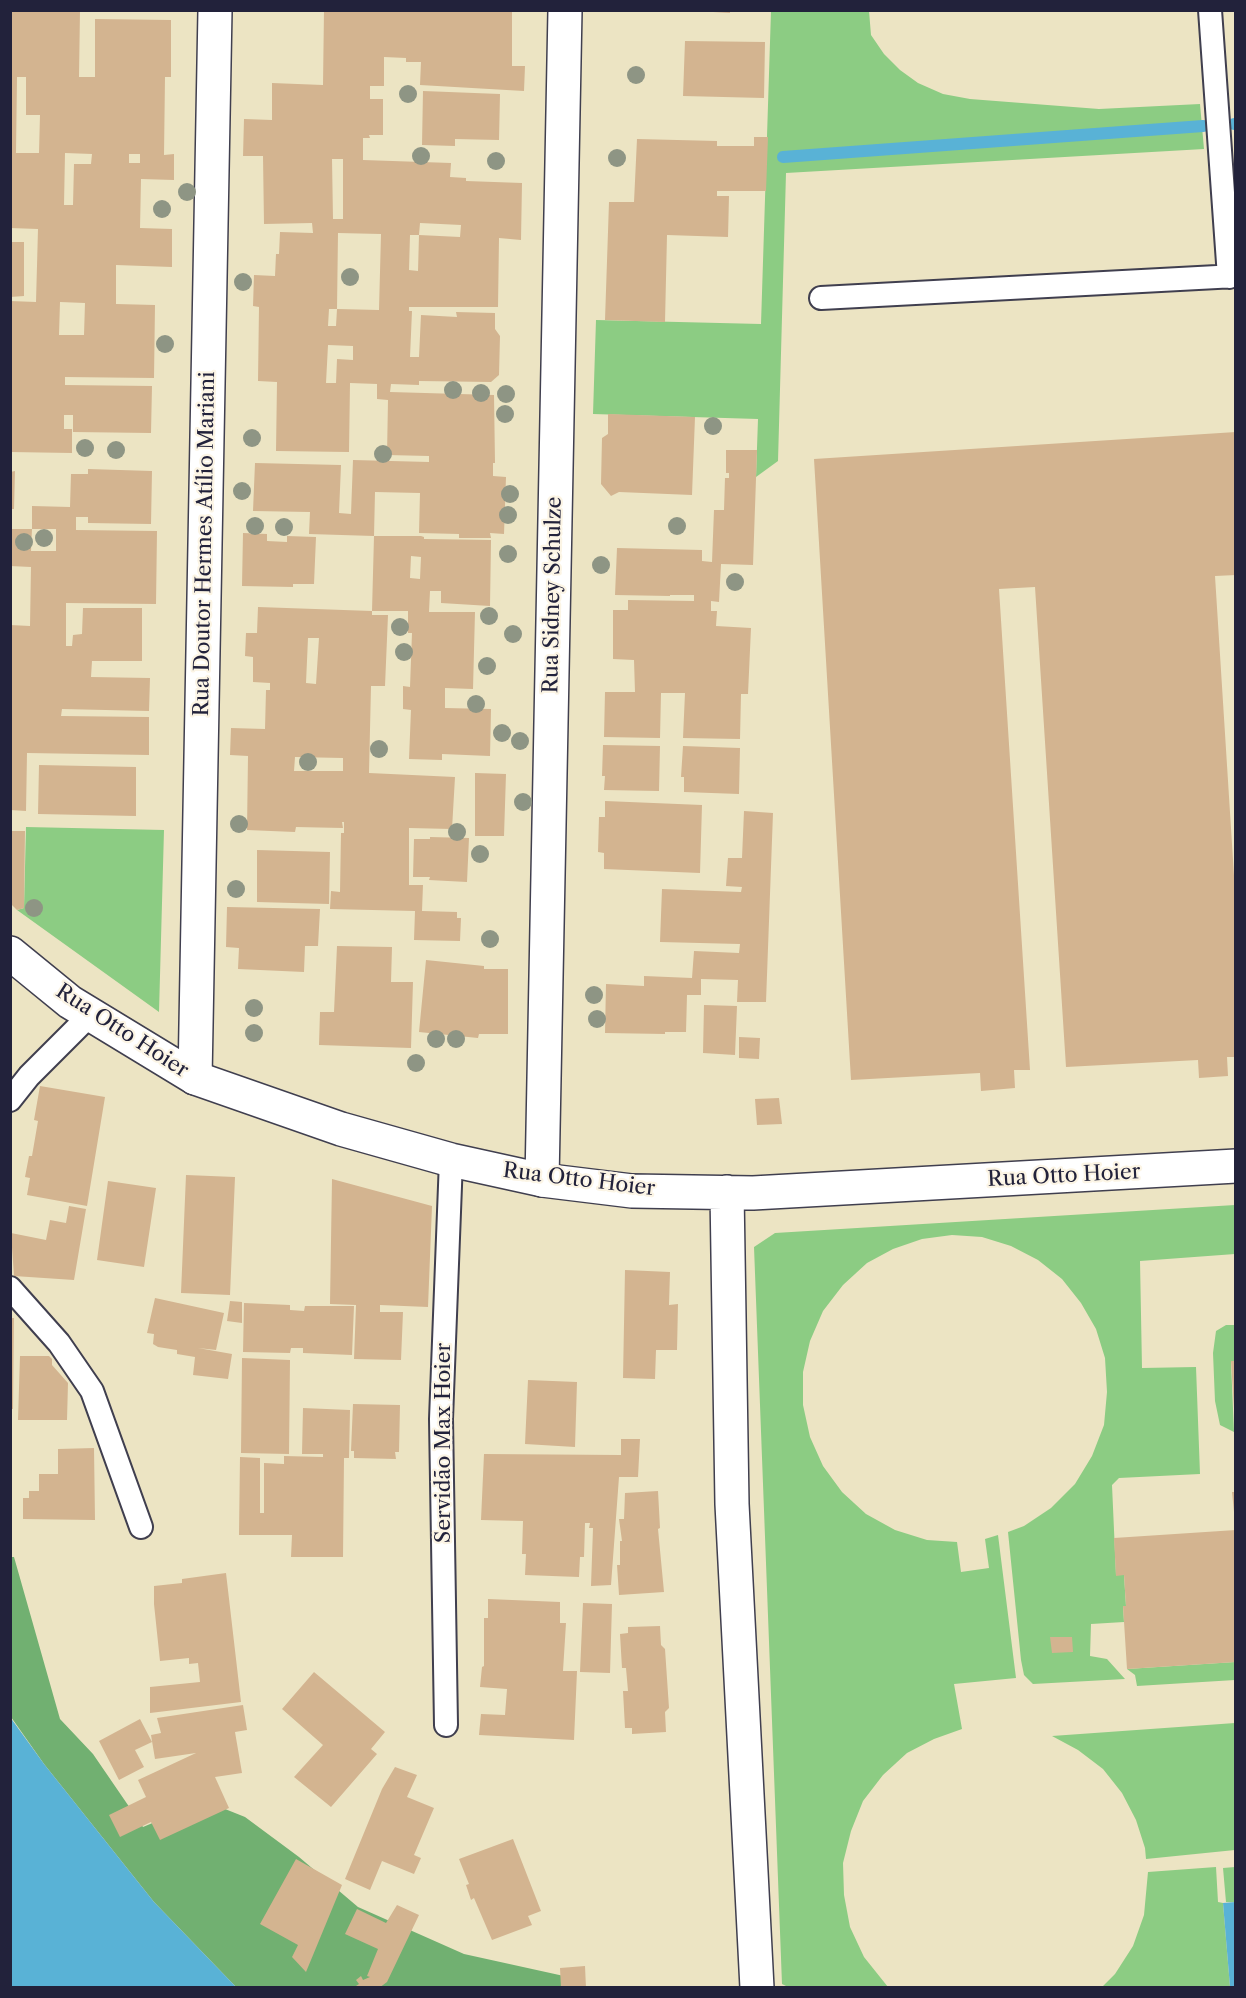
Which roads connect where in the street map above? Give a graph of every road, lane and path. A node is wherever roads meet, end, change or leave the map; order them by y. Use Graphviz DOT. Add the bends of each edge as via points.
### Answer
graph roads {
  1 [pos="215,10"];
  2 [pos="565,10"];
  3 [pos="1210,10"];
  4 [pos="1232,277"];
  5 [pos="821,298"];
  6 [pos="10,953"];
  7 [pos="90,1015"];
  8 [pos="195,1078"];
  9 [pos="10,1100"];
  10 [pos="451,1160"];
  11 [pos="1236,1166"];
  12 [pos="542,1180"];
  13 [pos="727,1192"];
  14 [pos="10,1288"];
  15 [pos="141,1527"];
  16 [pos="446,1725"];
  17 [pos="757,1988"];
  1 -- 8 [label="street, Rua Doutor Hermes Atílio Mariani"];
  2 -- 12 [label="street, Rua Sidney Schulze"];
  3 -- 4 [label="lane"];
  4 -- 5 [label="lane"];
  6 -- 7 [label="street, Rua Otto Hoier"];
  7 -- 8 [label="street, Rua Otto Hoier"];
  7 -- 9 [label="lane"];
  8 -- 10 [label="street, Rua Otto Hoier" via="341,1129"];
  10 -- 12 [label="street, Rua Otto Hoier"];
  10 -- 16 [label="lane, Servidão Max Hoier" via="441,1419"];
  11 -- 13 [label="street, Rua Otto Hoier"];
  12 -- 13 [label="street, Rua Otto Hoier" via="632,1191"];
  13 -- 17 [label="street" via="732,1504"];
  14 -- 15 [label="lane" via="60,1343 92,1391"];
}
